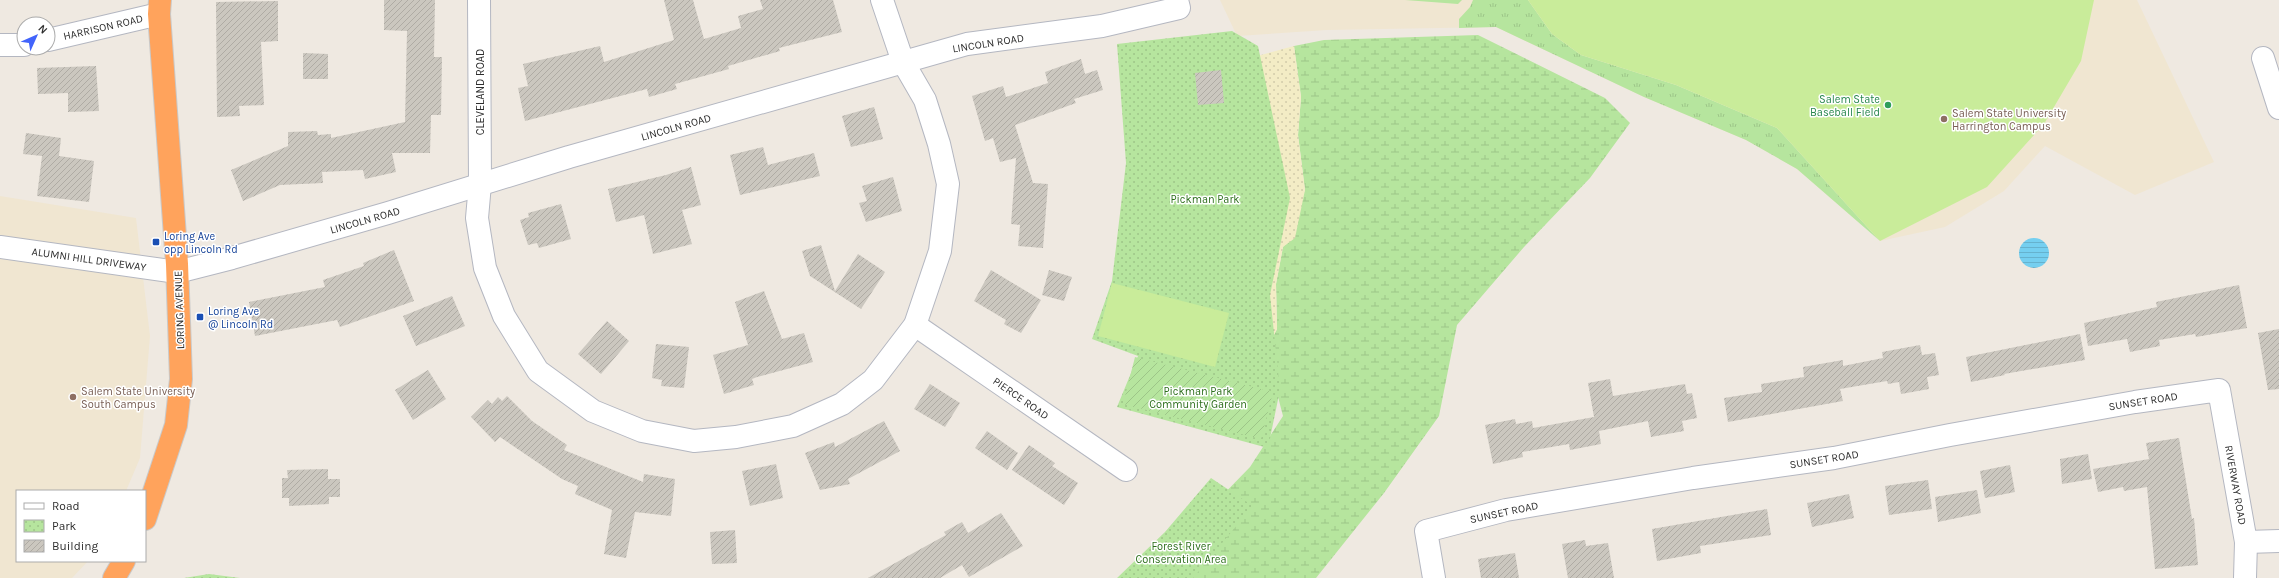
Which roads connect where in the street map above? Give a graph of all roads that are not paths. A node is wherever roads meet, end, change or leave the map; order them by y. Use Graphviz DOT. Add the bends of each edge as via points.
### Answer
graph roads {
  1 [pos="479,0"];
  2 [pos="882,0"];
  3 [pos="1178,4"];
  4 [pos="159,7"];
  5 [pos="56,38"];
  6 [pos="0,45"];
  7 [pos="16,45"];
  8 [pos="2263,58"];
  9 [pos="904,62"];
  10 [pos="2279,108"];
  11 [pos="480,184"];
  12 [pos="0,247"];
  13 [pos="177,272"];
  14 [pos="915,325"];
  15 [pos="2219,393"];
  16 [pos="1126,470"];
  17 [pos="146,516"];
  18 [pos="2279,541"];
  19 [pos="2246,542"];
  20 [pos="123,562"];
  21 [pos="114,578"];
  22 [pos="1434,578"];
  23 [pos="2245,578"];
  1 -- 11 [label="street, CLEVELAND ROAD"];
  2 -- 9 [label="street, CLEVELAND ROAD"];
  3 -- 9 [label="street, LINCOLN ROAD" via="1102,26 967,44"];
  4 -- 5 [label="street, HARRISON ROAD"];
  4 -- 13 [label="highway, LORING AVENUE"];
  6 -- 7 [label="street"];
  8 -- 10 [label="street"];
  9 -- 11 [label="street, LINCOLN ROAD"];
  9 -- 14 [label="street, CLEVELAND ROAD" via="925,100 948,184 940,251"];
  11 -- 13 [label="street, LINCOLN ROAD"];
  11 -- 14 [label="street, CLEVELAND ROAD" via="477,218 485,268 504,316 538,371 593,412 642,431 694,441 736,437 792,426 842,404 873,380"];
  12 -- 13 [label="street, ALUMNI HILL DRIVEWAY"];
  13 -- 17 [label="highway, LORING AVENUE" via="181,379 176,425"];
  14 -- 16 [label="street, PIERCE ROAD"];
  15 -- 19 [label="street, RIVERWAY ROAD"];
  15 -- 22 [label="street, SUNSET ROAD" via="2219,390 2136,402 1834,458 1693,478 1506,510 1426,531"];
  18 -- 19 [label="street"];
  19 -- 23 [label="street, RIVERWAY ROAD"];
  20 -- 21 [label="highway"];
}
